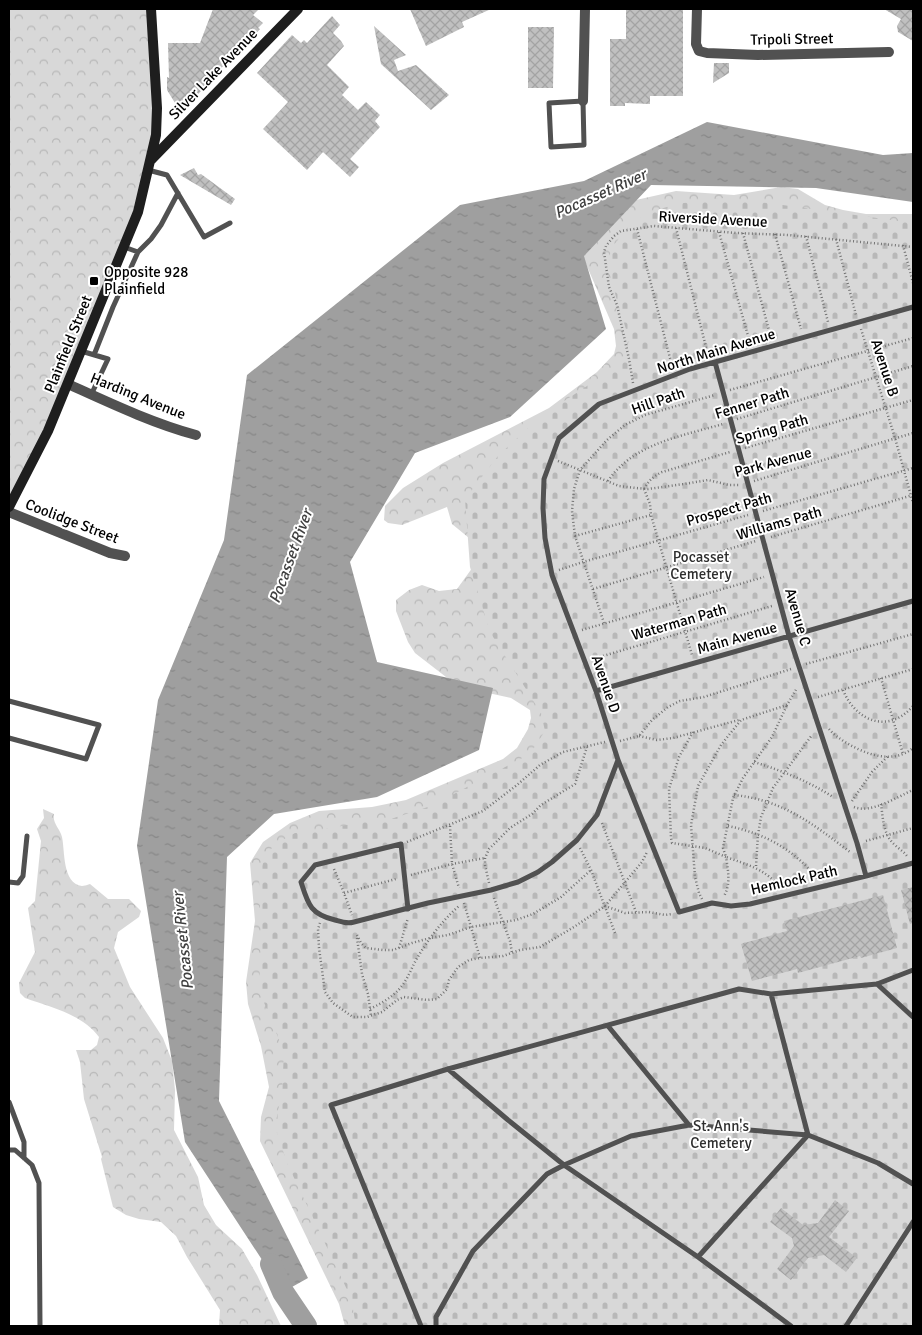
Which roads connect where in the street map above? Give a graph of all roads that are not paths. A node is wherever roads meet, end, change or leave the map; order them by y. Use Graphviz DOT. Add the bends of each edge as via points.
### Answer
graph roads {
  1 [pos="151,9"];
  2 [pos="298,9"];
  3 [pos="585,9"];
  4 [pos="697,9"];
  5 [pos="890,52"];
  6 [pos="584,101"];
  7 [pos="149,166"];
  8 [pos="178,193"];
  9 [pos="230,223"];
  10 [pos="124,247"];
  11 [pos="138,252"];
  12 [pos="113,273"];
  13 [pos="126,278"];
  14 [pos="101,303"];
  15 [pos="113,307"];
  16 [pos="913,307"];
  17 [pos="89,333"];
  18 [pos="101,337"];
  19 [pos="81,351"];
  20 [pos="94,355"];
  21 [pos="713,363"];
  22 [pos="68,384"];
  23 [pos="91,395"];
  24 [pos="196,435"];
  25 [pos="551,458"];
  26 [pos="9,507"];
  27 [pos="9,512"];
  28 [pos="125,556"];
  29 [pos="913,601"];
  30 [pos="789,636"];
  31 [pos="596,691"];
  32 [pos="9,701"];
  33 [pos="9,738"];
  34 [pos="618,760"];
  35 [pos="27,836"];
  36 [pos="911,863"];
  37 [pos="866,876"];
  38 [pos="9,882"];
  39 [pos="408,909"];
  40 [pos="679,912"];
  41 [pos="913,970"];
  42 [pos="877,984"];
  43 [pos="771,994"];
  44 [pos="913,1017"];
  45 [pos="608,1026"];
  46 [pos="448,1069"];
  47 [pos="9,1102"];
  48 [pos="689,1126"];
  49 [pos="808,1135"];
  50 [pos="9,1150"];
  51 [pos="24,1158"];
  52 [pos="564,1165"];
  53 [pos="913,1184"];
  54 [pos="913,1222"];
  55 [pos="698,1257"];
  56 [pos="40,1326"];
  57 [pos="421,1326"];
  58 [pos="436,1326"];
  59 [pos="791,1326"];
  60 [pos="846,1326"];
  1 -- 7 [label="main road, Plainfield Street" via="157,108 156,135"];
  2 -- 7 [label="main road, Silver Lake Avenue"];
  3 -- 6 [label="street"];
  4 -- 5 [label="street, Tripoli Street" via="696,44 699,51 706,53"];
  6 -- 6 [label="lane" via="549,103 551,147 584,145"];
  7 -- 8 [label="lane" via="167,175"];
  7 -- 10 [label="main road, Plainfield Street" via="138,212"];
  8 -- 9 [label="lane" via="204,237"];
  8 -- 11 [label="lane" via="161,225"];
  10 -- 11 [label="lane"];
  10 -- 12 [label="main road, Plainfield Street"];
  11 -- 13 [label="lane"];
  12 -- 13 [label="lane"];
  12 -- 14 [label="main road, Plainfield Street"];
  13 -- 15 [label="lane"];
  14 -- 15 [label="lane"];
  14 -- 17 [label="main road, Plainfield Street"];
  15 -- 18 [label="lane"];
  16 -- 21 [label="lane, North Main Avenue"];
  17 -- 18 [label="lane"];
  17 -- 19 [label="main road, Plainfield Street"];
  18 -- 20 [label="lane"];
  19 -- 20 [label="lane"];
  19 -- 22 [label="main road, Plainfield Street"];
  20 -- 23 [label="lane" via="108,359"];
  21 -- 25 [label="lane, North Main Avenue" via="600,404 559,438"];
  21 -- 30 [label="lane, Avenue C"];
  22 -- 23 [label="street, Harding Avenue"];
  22 -- 26 [label="main road, Plainfield Street" via="40,449"];
  23 -- 24 [label="street, Harding Avenue"];
  25 -- 31 [label="lane, Avenue D" via="544,479 543,508 551,573"];
  27 -- 28 [label="street, Coolidge Street" via="110,553"];
  29 -- 30 [label="lane, Main Avenue"];
  30 -- 31 [label="lane, Main Avenue"];
  30 -- 37 [label="lane, Avenue C"];
  31 -- 34 [label="lane, Avenue D"];
  32 -- 33 [label="lane" via="99,725 86,759"];
  34 -- 39 [label="lane" via="597,815 577,840 538,872 491,890"];
  34 -- 40 [label="lane, Avenue D"];
  35 -- 38 [label="lane" via="23,876 18,883"];
  36 -- 37 [label="lane, Hemlock Path"];
  37 -- 40 [label="lane, Hemlock Path" via="750,904 730,906 712,903"];
  39 -- 39 [label="lane" via="348,924 321,917 308,903 301,882 315,865 401,844"];
  41 -- 42 [label="lane"];
  42 -- 43 [label="lane"];
  42 -- 44 [label="lane"];
  43 -- 45 [label="lane" via="739,990"];
  43 -- 49 [label="lane"];
  45 -- 46 [label="lane"];
  45 -- 48 [label="lane"];
  46 -- 52 [label="lane"];
  46 -- 57 [label="lane" via="331,1105"];
  47 -- 51 [label="lane" via="24,1142"];
  48 -- 49 [label="lane"];
  48 -- 52 [label="lane" via="631,1136"];
  49 -- 53 [label="lane" via="878,1163"];
  49 -- 55 [label="lane"];
  50 -- 51 [label="lane" via="15,1150"];
  51 -- 56 [label="lane" via="32,1165 39,1183"];
  52 -- 55 [label="lane"];
  52 -- 58 [label="lane" via="547,1174 473,1251 436,1317"];
  54 -- 60 [label="lane"];
  55 -- 59 [label="lane"];
}
